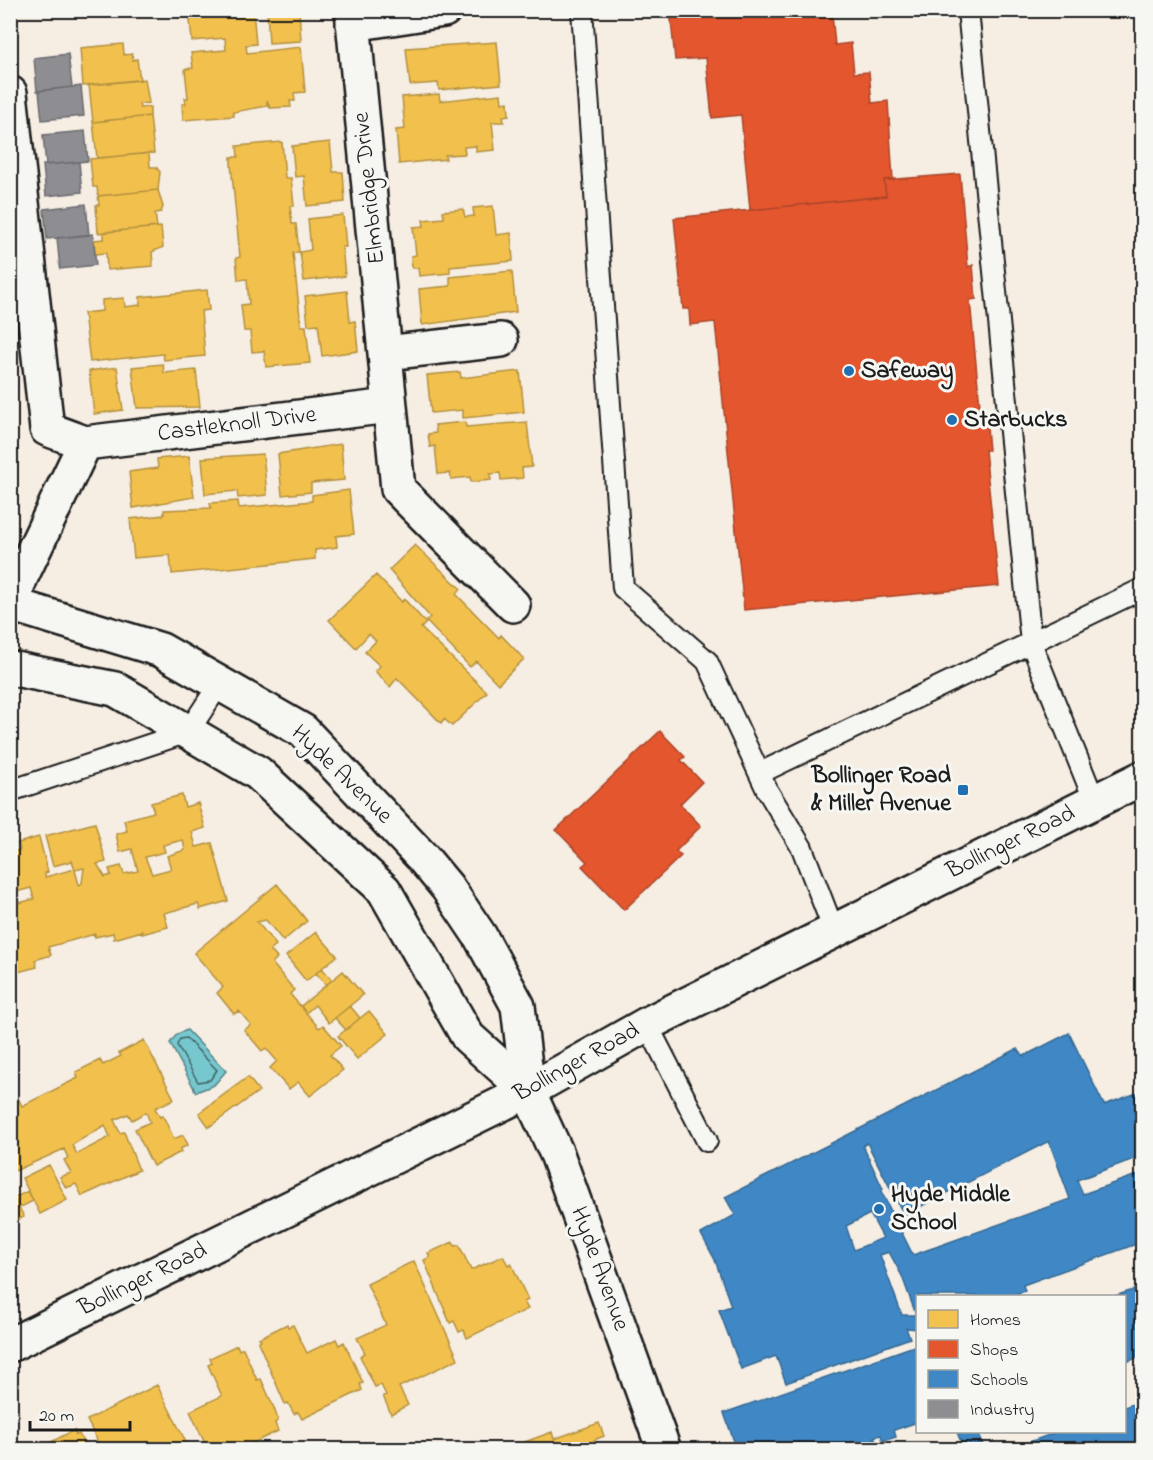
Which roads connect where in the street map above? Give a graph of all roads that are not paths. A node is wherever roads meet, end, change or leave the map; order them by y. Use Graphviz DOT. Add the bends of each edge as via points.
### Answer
graph roads {
  1 [pos="444,10"];
  2 [pos="582,10"];
  3 [pos="968,10"];
  4 [pos="353,17"];
  5 [pos="10,93"];
  6 [pos="23,333"];
  7 [pos="501,340"];
  8 [pos="386,353"];
  9 [pos="389,406"];
  10 [pos="85,443"];
  11 [pos="1143,589"];
  12 [pos="11,605"];
  13 [pos="513,605"];
  14 [pos="1032,643"];
  15 [pos="10,668"];
  16 [pos="219,683"];
  17 [pos="188,732"];
  18 [pos="760,773"];
  19 [pos="1143,778"];
  20 [pos="10,791"];
  21 [pos="1095,802"];
  22 [pos="834,931"];
  23 [pos="647,1024"];
  24 [pos="528,1091"];
  25 [pos="707,1141"];
  26 [pos="10,1345"];
  27 [pos="664,1449"];
  1 -- 4 [label="street, Elmbridge Drive"];
  2 -- 18 [label="lane" via="623,588 707,661"];
  3 -- 14 [label="lane"];
  4 -- 8 [label="street, Elmbridge Drive"];
  5 -- 6 [label="street"];
  6 -- 10 [label="street" via="47,429"];
  7 -- 8 [label="street"];
  8 -- 9 [label="street, Elmbridge Drive"];
  9 -- 10 [label="street, Castleknoll Drive"];
  9 -- 13 [label="street, Elmbridge Drive" via="398,489"];
  10 -- 12 [label="street"];
  11 -- 14 [label="lane"];
  12 -- 16 [label="street, Hyde Avenue" via="161,650"];
  14 -- 18 [label="lane"];
  14 -- 21 [label="lane"];
  15 -- 17 [label="street, Hyde Avenue" via="115,689"];
  16 -- 17 [label="lane"];
  16 -- 24 [label="street, Hyde Avenue" via="303,731 447,887 480,936 518,1006"];
  17 -- 20 [label="lane"];
  17 -- 24 [label="street, Hyde Avenue" via="258,772 384,890 468,1037"];
  18 -- 22 [label="lane" via="802,848"];
  19 -- 21 [label="street, Bollinger Road"];
  21 -- 22 [label="street, Bollinger Road"];
  22 -- 23 [label="street, Bollinger Road"];
  23 -- 24 [label="street, Bollinger Road"];
  23 -- 25 [label="lane"];
  24 -- 26 [label="street, Bollinger Road"];
  24 -- 27 [label="street, Hyde Avenue" via="557,1154"];
}
